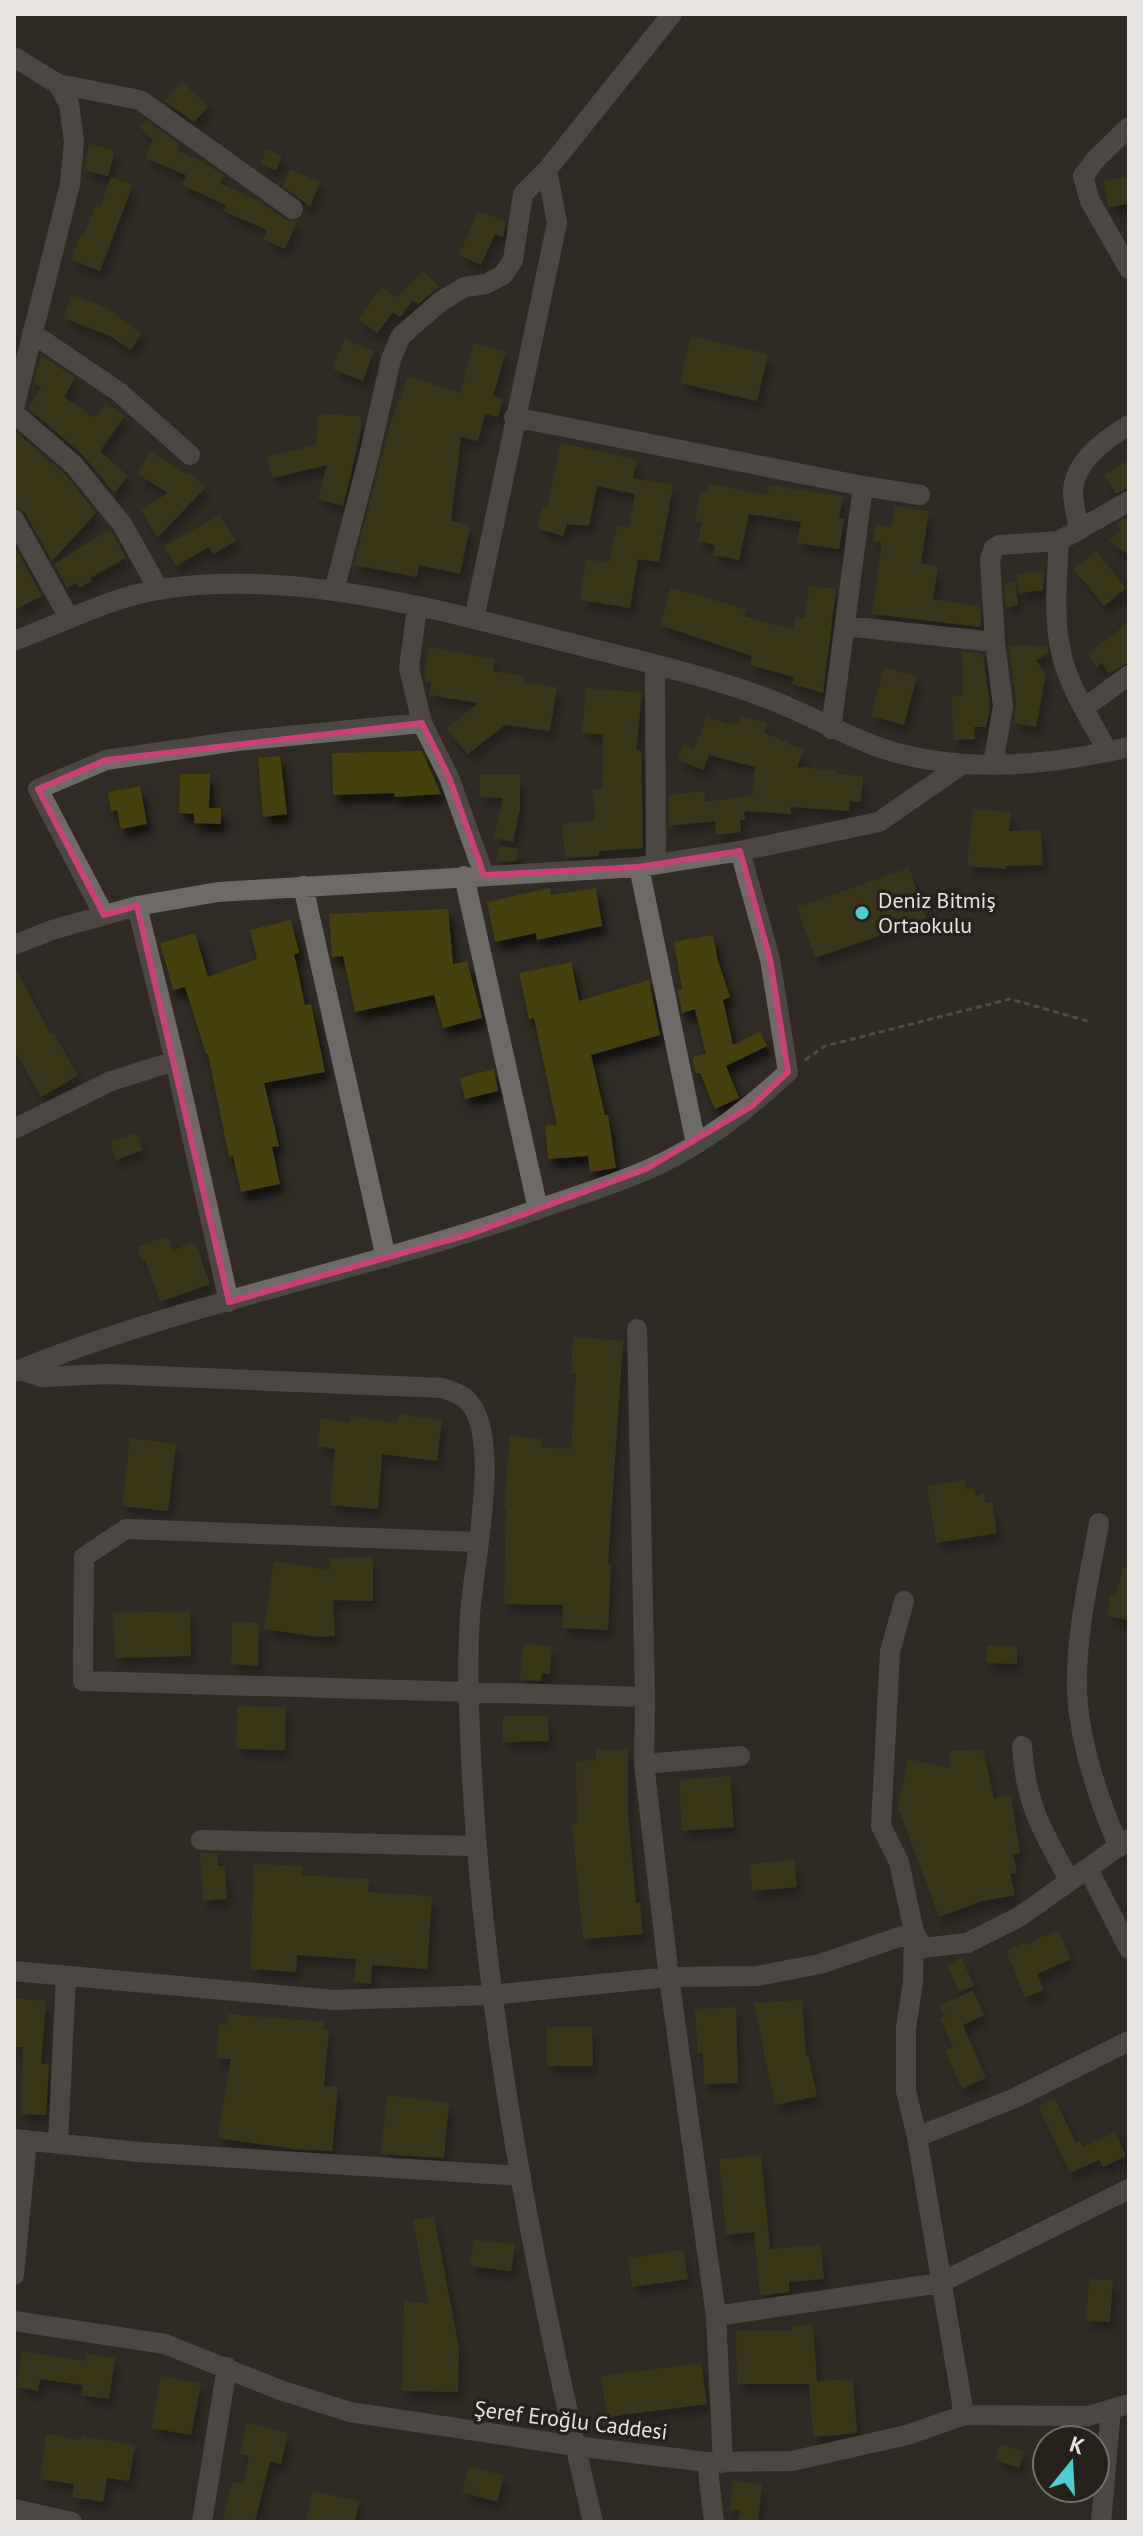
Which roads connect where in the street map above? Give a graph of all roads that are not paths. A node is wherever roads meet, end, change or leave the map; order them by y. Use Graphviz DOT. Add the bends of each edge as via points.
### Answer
graph roads {
  1 [pos="672,14"];
  2 [pos="14,57"];
  3 [pos="58,84"];
  4 [pos="1129,127"];
  5 [pos="547,170"];
  6 [pos="293,209"];
  7 [pos="1129,269"];
  8 [pos="32,333"];
  9 [pos="14,410"];
  10 [pos="514,417"];
  11 [pos="1129,425"];
  12 [pos="190,455"];
  13 [pos="863,486"];
  14 [pos="920,495"];
  15 [pos="1129,501"];
  16 [pos="14,519"];
  17 [pos="1079,530"];
  18 [pos="1059,541"];
  19 [pos="159,590"];
  20 [pos="334,591"];
  21 [pos="417,608"];
  22 [pos="69,618"];
  23 [pos="474,619"];
  24 [pos="845,626"];
  25 [pos="17,634"];
  26 [pos="995,642"];
  27 [pos="655,665"];
  28 [pos="1129,675"];
  29 [pos="1084,708"];
  30 [pos="422,723"];
  31 [pos="831,729"];
  32 [pos="1129,747"];
  33 [pos="1108,752"];
  34 [pos="961,765"];
  35 [pos="993,765"];
  36 [pos="740,851"];
  37 [pos="648,865"];
  38 [pos="474,875"];
  39 [pos="303,886"];
  40 [pos="137,906"];
  41 [pos="104,915"];
  42 [pos="14,945"];
  43 [pos="175,1061"];
  44 [pos="14,1129"];
  45 [pos="696,1144"];
  46 [pos="538,1209"];
  47 [pos="386,1258"];
  48 [pos="229,1302"];
  49 [pos="637,1329"];
  50 [pos="17,1371"];
  51 [pos="1099,1523"];
  52 [pos="478,1542"];
  53 [pos="904,1601"];
  54 [pos="468,1693"];
  55 [pos="645,1697"];
  56 [pos="1022,1746"];
  57 [pos="740,1756"];
  58 [pos="644,1764"];
  59 [pos="201,1840"];
  60 [pos="1124,1843"];
  61 [pos="476,1846"];
  62 [pos="1088,1869"];
  63 [pos="1070,1881"];
  64 [pos="914,1932"];
  65 [pos="1129,1949"];
  66 [pos="14,1971"];
  67 [pos="66,1976"];
  68 [pos="669,1977"];
  69 [pos="491,1995"];
  70 [pos="1129,2041"];
  71 [pos="917,2137"];
  72 [pos="21,2140"];
  73 [pos="58,2143"];
  74 [pos="521,2176"];
  75 [pos="1129,2189"];
  76 [pos="14,2275"];
  77 [pos="940,2283"];
  78 [pos="716,2316"];
  79 [pos="14,2321"];
  80 [pos="227,2367"];
  81 [pos="1120,2406"];
  82 [pos="964,2415"];
  83 [pos="575,2446"];
  84 [pos="715,2462"];
  85 [pos="14,2509"];
  86 [pos="72,2522"];
  87 [pos="202,2522"];
  88 [pos="593,2522"];
  89 [pos="714,2522"];
  90 [pos="1101,2522"];
  1 -- 5 [label="street"];
  2 -- 3 [label="street"];
  3 -- 6 [label="street" via="140,100"];
  3 -- 8 [label="street" via="69,104 74,142 70,184"];
  4 -- 7 [label="street" via="1083,176 1090,201"];
  5 -- 10 [label="street" via="557,223"];
  5 -- 20 [label="street" via="523,194 513,260 503,275 441,301 401,336"];
  8 -- 9 [label="street"];
  8 -- 12 [label="street" via="119,392"];
  9 -- 19 [label="street" via="74,465 122,524"];
  10 -- 13 [label="street"];
  10 -- 23 [label="street"];
  11 -- 17 [label="street" via="1086,459 1073,489"];
  13 -- 14 [label="street"];
  13 -- 24 [label="street"];
  15 -- 17 [label="street"];
  16 -- 22 [label="street"];
  17 -- 18 [label="street"];
  18 -- 26 [label="street" via="994,548 990,559"];
  18 -- 29 [label="street" via="1055,618 1061,655"];
  19 -- 20 [label="street" via="250,583"];
  19 -- 22 [label="street"];
  20 -- 21 [label="street"];
  21 -- 23 [label="street"];
  21 -- 30 [label="street" via="409,668"];
  22 -- 25 [label="street"];
  23 -- 27 [label="street"];
  24 -- 26 [label="street"];
  24 -- 31 [label="street"];
  26 -- 35 [label="street" via="1003,706"];
  27 -- 31 [label="street" via="762,697"];
  27 -- 37 [label="street"];
  28 -- 29 [label="street"];
  29 -- 33 [label="street"];
  30 -- 38 [label="street" via="449,777"];
  30 -- 41 [label="street" via="106,760 38,789"];
  31 -- 34 [label="street" via="881,748"];
  32 -- 33 [label="street"];
  33 -- 35 [label="street"];
  34 -- 35 [label="street"];
  34 -- 36 [label="street" via="879,822"];
  36 -- 37 [label="street"];
  36 -- 45 [label="street" via="770,959 788,1072 752,1106"];
  37 -- 38 [label="street"];
  37 -- 45 [label="street"];
  38 -- 39 [label="street"];
  38 -- 46 [label="street"];
  39 -- 40 [label="street" via="218,892"];
  39 -- 47 [label="street"];
  40 -- 41 [label="street"];
  40 -- 43 [label="street"];
  41 -- 42 [label="street"];
  43 -- 44 [label="street" via="111,1081"];
  43 -- 48 [label="street"];
  45 -- 46 [label="street" via="646,1169"];
  46 -- 47 [label="street"];
  47 -- 48 [label="street"];
  48 -- 50 [label="street" via="79,1345"];
  49 -- 55 [label="street"];
  50 -- 52 [label="street" via="42,1377 124,1375 442,1388 457,1393 469,1402 483,1446"];
  51 -- 60 [label="street" via="1077,1694 1101,1806"];
  52 -- 54 [label="street"];
  52 -- 54 [label="street" via="126,1529 84,1557 83,1681"];
  53 -- 64 [label="street" via="890,1652 881,1826 899,1862"];
  54 -- 55 [label="street"];
  54 -- 61 [label="street"];
  55 -- 58 [label="street"];
  56 -- 63 [label="street" via="1028,1795 1039,1827"];
  57 -- 58 [label="street"];
  58 -- 68 [label="street"];
  59 -- 61 [label="street"];
  60 -- 62 [label="street"];
  61 -- 69 [label="street"];
  62 -- 63 [label="street"];
  62 -- 65 [label="street"];
  63 -- 64 [label="street" via="1019,1917 967,1943 923,1948"];
  64 -- 68 [label="street" via="820,1964 757,1976"];
  64 -- 71 [label="street" via="906,2091"];
  66 -- 67 [label="street"];
  67 -- 69 [label="street" via="334,2000"];
  67 -- 73 [label="street"];
  68 -- 69 [label="street"];
  68 -- 78 [label="street"];
  69 -- 74 [label="street"];
  70 -- 71 [label="street" via="1015,2098"];
  71 -- 77 [label="street"];
  72 -- 73 [label="street"];
  72 -- 76 [label="street"];
  73 -- 74 [label="street"];
  74 -- 83 [label="street"];
  75 -- 77 [label="street"];
  77 -- 78 [label="street"];
  77 -- 82 [label="street"];
  78 -- 84 [label="street"];
  79 -- 80 [label="street, Şeref Eroğlu Caddesi" via="165,2344"];
  80 -- 83 [label="street, Şeref Eroğlu Caddesi" via="350,2412"];
  80 -- 87 [label="street"];
  81 -- 82 [label="street, Şeref Eroğlu Caddesi" via="1088,2416"];
  81 -- 90 [label="street"];
  82 -- 84 [label="street, Şeref Eroğlu Caddesi" via="907,2435 792,2461"];
  83 -- 84 [label="street, Şeref Eroğlu Caddesi"];
  83 -- 88 [label="street"];
  84 -- 89 [label="street"];
  85 -- 86 [label="street"];
}
